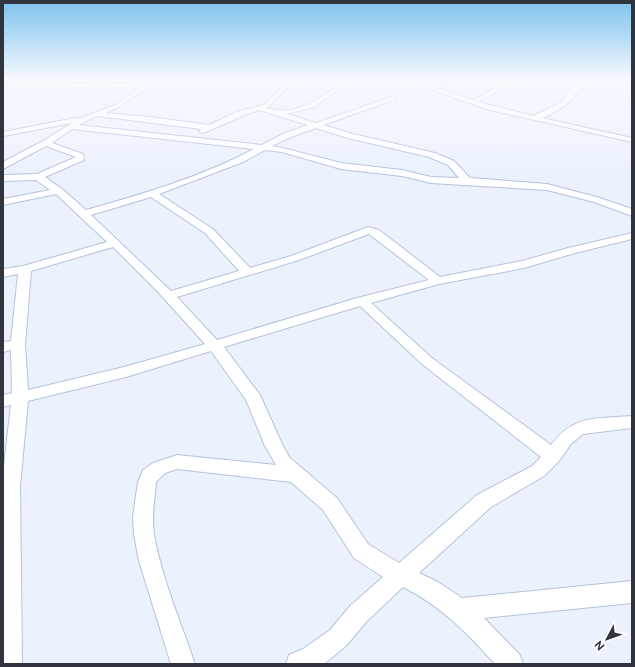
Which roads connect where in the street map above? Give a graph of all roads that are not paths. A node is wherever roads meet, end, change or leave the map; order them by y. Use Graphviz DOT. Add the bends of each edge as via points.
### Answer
graph roads {
  1 [pos="108,110"];
  2 [pos="252,110"];
  3 [pos="265,110"];
  4 [pos="297,110"];
  5 [pos="360,110"];
  6 [pos="500,110"];
  7 [pos="553,110"];
  8 [pos="96,115"];
  9 [pos="280,115"];
  10 [pos="532,118"];
  11 [pos="83,119"];
  12 [pos="318,125"];
  13 [pos="72,127"];
  14 [pos="37,128"];
  15 [pos="211,128"];
  16 [pos="3,134"];
  17 [pos="60,134"];
  18 [pos="186,140"];
  19 [pos="632,140"];
  20 [pos="46,143"];
  21 [pos="263,148"];
  22 [pos="3,166"];
  23 [pos="3,178"];
  24 [pos="38,178"];
  25 [pos="467,181"];
  26 [pos="59,191"];
  27 [pos="152,194"];
  28 [pos="3,202"];
  29 [pos="632,213"];
  30 [pos="84,214"];
  31 [pos="632,236"];
  32 [pos="115,243"];
  33 [pos="25,269"];
  34 [pos="247,272"];
  35 [pos="3,273"];
  36 [pos="438,281"];
  37 [pos="171,295"];
  38 [pos="362,301"];
  39 [pos="213,345"];
  40 [pos="11,346"];
  41 [pos="11,400"];
  42 [pos="632,422"];
  43 [pos="553,456"];
  44 [pos="296,476"];
  45 [pos="402,575"];
  46 [pos="632,592"];
  47 [pos="460,609"];
  48 [pos="10,664"];
  49 [pos="183,664"];
  50 [pos="298,664"];
  51 [pos="511,664"];
  1 -- 8 [label="street"];
  2 -- 15 [label="street"];
  3 -- 9 [label="street"];
  4 -- 9 [label="street"];
  5 -- 12 [label="street"];
  6 -- 10 [label="street"];
  7 -- 10 [label="street"];
  8 -- 11 [label="street"];
  8 -- 15 [label="street" via="150,119"];
  9 -- 12 [label="street"];
  10 -- 19 [label="street"];
  11 -- 13 [label="street"];
  11 -- 14 [label="street"];
  12 -- 21 [label="street" via="288,135"];
  12 -- 25 [label="street" via="443,159 454,166"];
  13 -- 17 [label="street"];
  13 -- 18 [label="street"];
  14 -- 16 [label="street"];
  14 -- 17 [label="street"];
  15 -- 18 [label="street"];
  17 -- 20 [label="street"];
  18 -- 21 [label="street"];
  20 -- 22 [label="street"];
  20 -- 24 [label="street" via="81,158"];
  21 -- 25 [label="street" via="293,152 342,166 398,172 431,180"];
  21 -- 27 [label="street" via="240,160"];
  23 -- 24 [label="street"];
  24 -- 26 [label="street"];
  25 -- 29 [label="street" via="547,187"];
  26 -- 28 [label="street"];
  26 -- 30 [label="street"];
  27 -- 30 [label="street"];
  27 -- 34 [label="street" via="209,231"];
  30 -- 32 [label="street"];
  31 -- 36 [label="street" via="524,264"];
  32 -- 33 [label="street"];
  32 -- 37 [label="street"];
  33 -- 35 [label="street"];
  33 -- 40 [label="street"];
  34 -- 36 [label="street" via="295,258 368,230 375,232"];
  34 -- 37 [label="street"];
  36 -- 38 [label="street"];
  37 -- 39 [label="street"];
  38 -- 39 [label="street"];
  38 -- 43 [label="street" via="427,361"];
  39 -- 41 [label="street" via="126,372"];
  39 -- 44 [label="street" via="249,392 276,451"];
  40 -- 41 [label="street"];
  41 -- 48 [label="street"];
  42 -- 43 [label="street" via="577,429 565,439"];
  43 -- 45 [label="street" via="538,471 484,501"];
  44 -- 45 [label="street" via="330,504 360,550"];
  44 -- 49 [label="street" via="177,462 163,466 150,475 143,517 144,534 150,561"];
  45 -- 47 [label="street" via="420,583"];
  45 -- 50 [label="street" via="358,614 338,638 312,658"];
  46 -- 47 [label="street"];
  47 -- 51 [label="street"];
}
